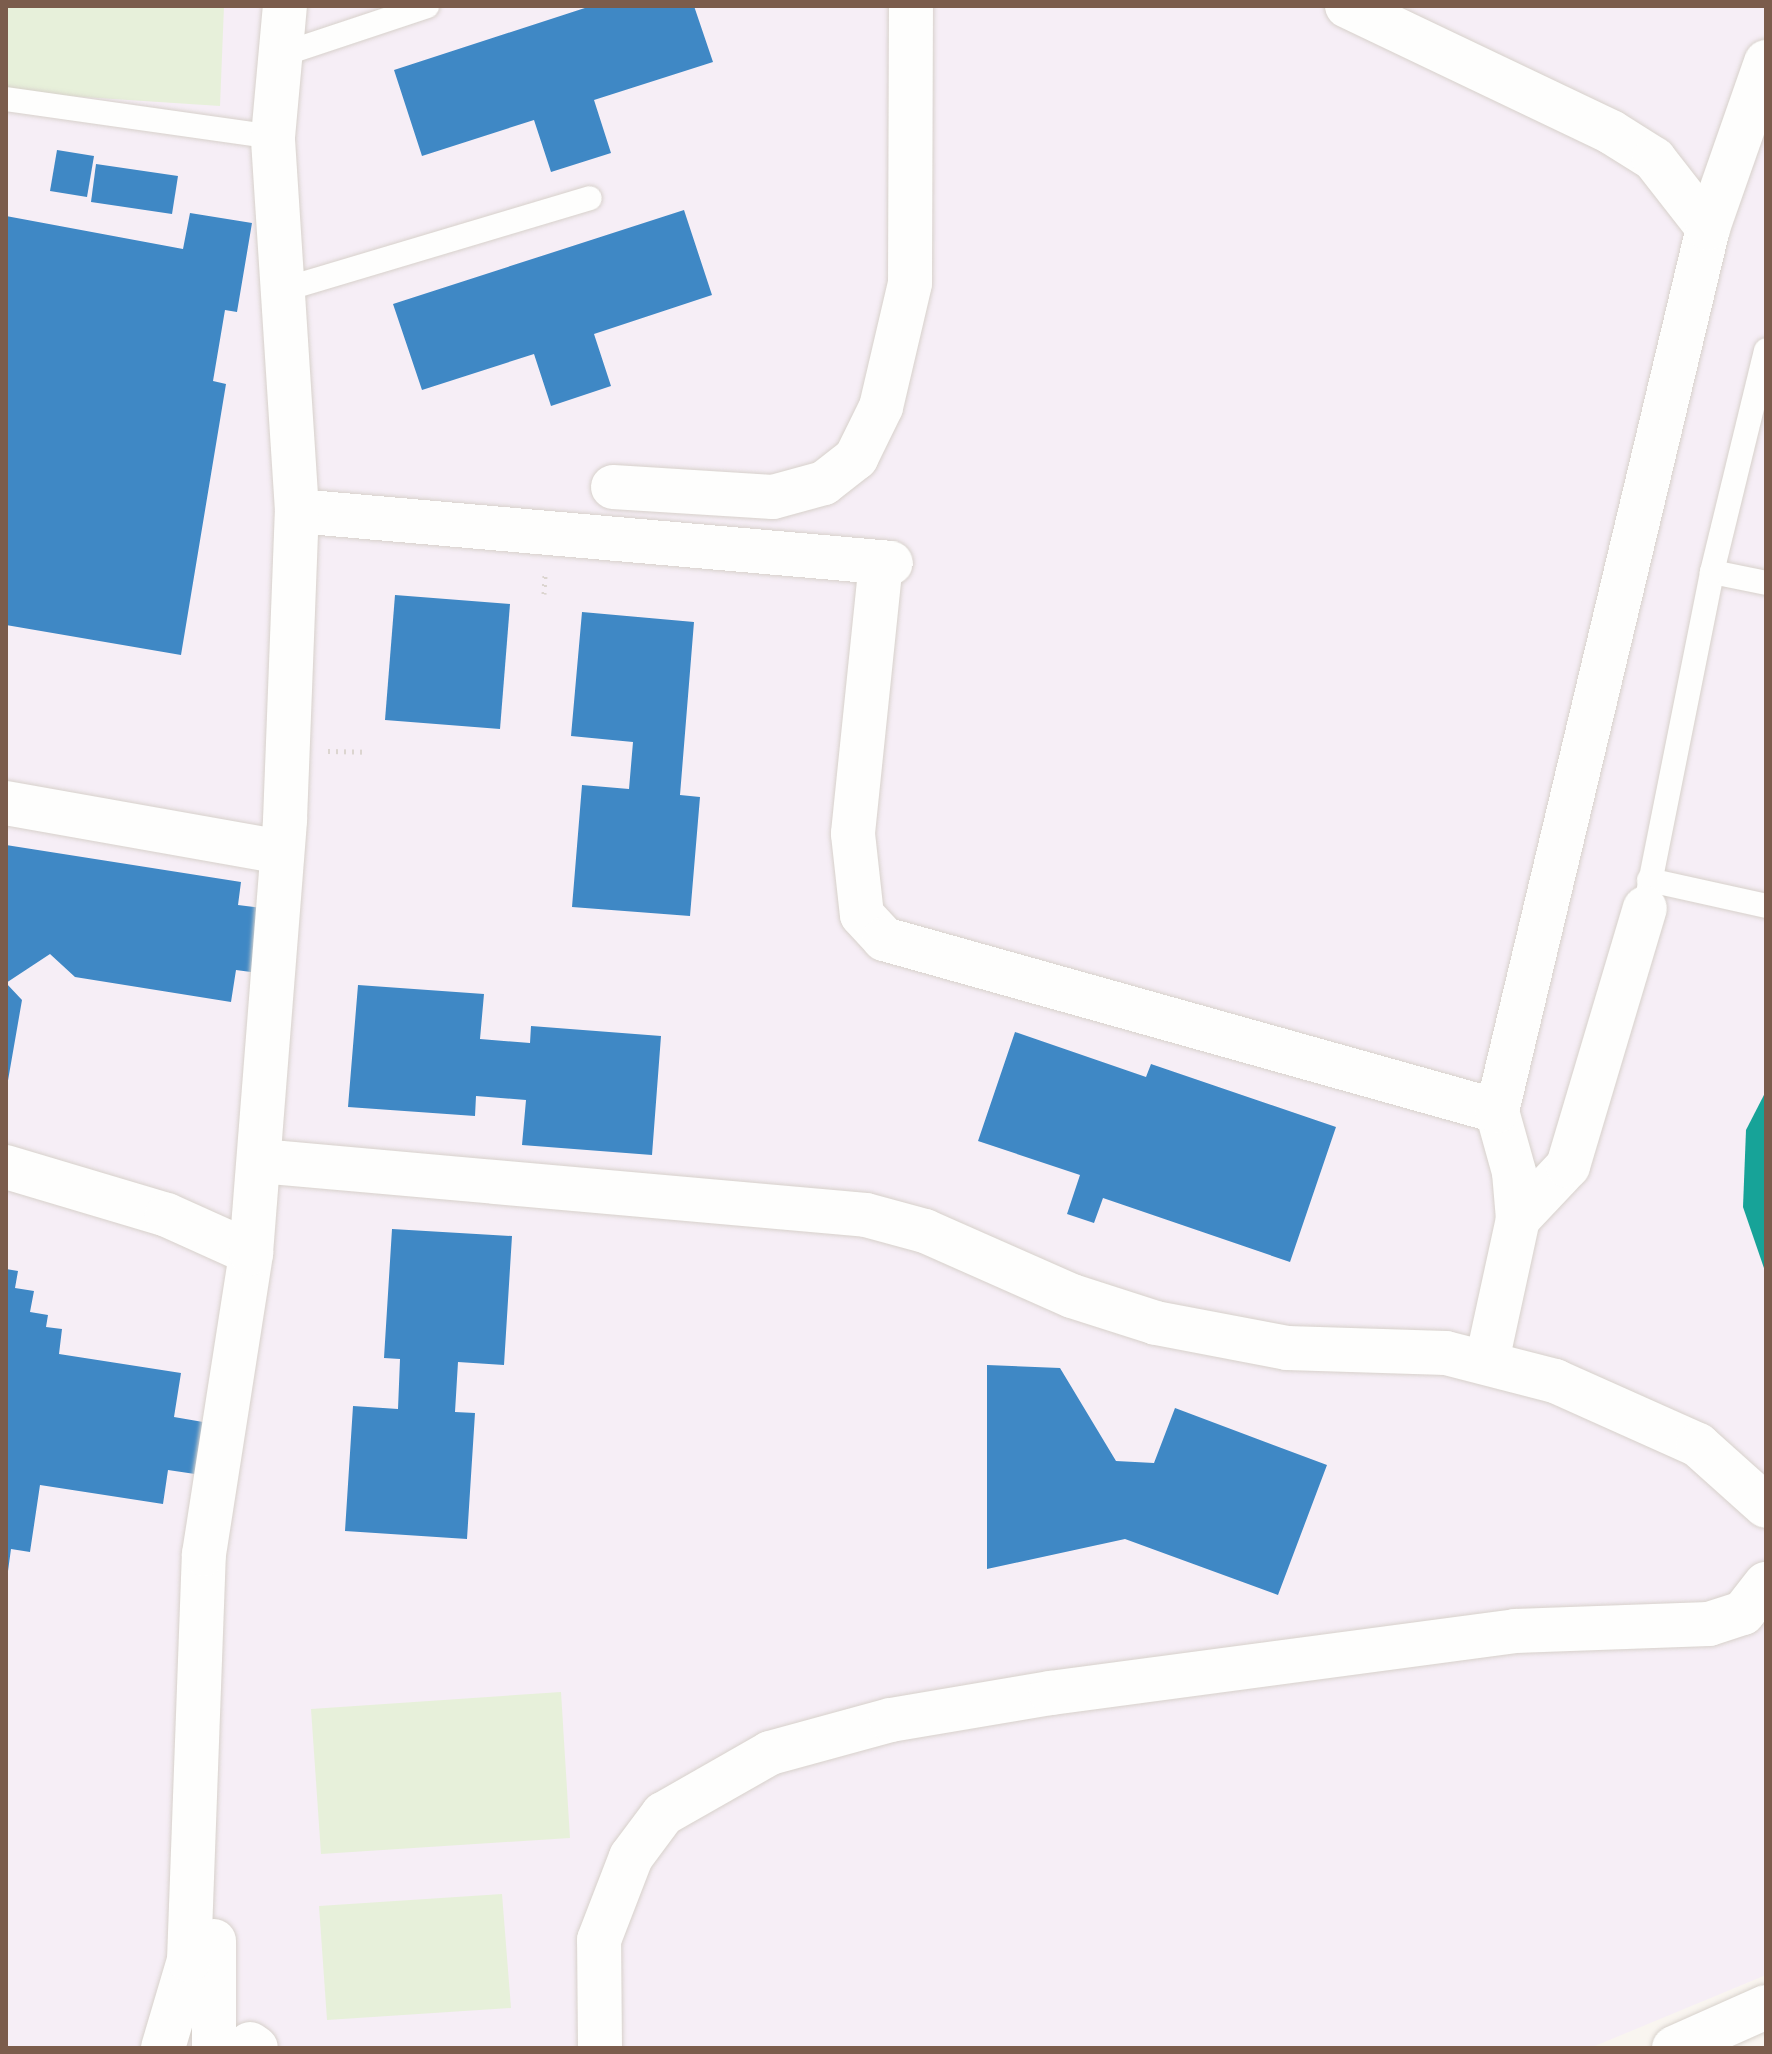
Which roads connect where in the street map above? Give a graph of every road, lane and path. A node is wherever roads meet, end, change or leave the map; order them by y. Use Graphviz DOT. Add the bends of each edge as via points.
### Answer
graph roads {
  1 [pos="285,6"];
  2 [pos="427,6"];
  3 [pos="911,6"];
  4 [pos="1347,6"];
  5 [pos="280,55"];
  6 [pos="1766,62"];
  7 [pos="6,99"];
  8 [pos="273,137"];
  9 [pos="590,198"];
  10 [pos="1708,228"];
  11 [pos="282,290"];
  12 [pos="1766,350"];
  13 [pos="1763,379"];
  14 [pos="613,487"];
  15 [pos="297,511"];
  16 [pos="1712,572"];
  17 [pos="1766,583"];
  18 [pos="6,803"];
  19 [pos="282,852"];
  20 [pos="1647,894"];
  21 [pos="1766,906"];
  22 [pos="1497,1111"];
  23 [pos="260,1161"];
  24 [pos="6,1167"];
  25 [pos="1518,1219"];
  26 [pos="251,1253"];
  27 [pos="1487,1361"];
  28 [pos="1766,1506"];
  29 [pos="1766,1584"];
  30 [pos="201,1781"];
  31 [pos="1766,2007"];
  32 [pos="240,2047"];
  33 [pos="163,2048"];
  34 [pos="600,2048"];
  35 [pos="1674,2048"];
  1 -- 5 [label="street"];
  2 -- 5 [label="lane"];
  3 -- 14 [label="street" via="910,283 881,407 856,458 824,483 773,497"];
  4 -- 10 [label="street" via="1478,62 1611,132 1654,159"];
  5 -- 8 [label="street"];
  6 -- 10 [label="street"];
  7 -- 8 [label="lane"];
  8 -- 11 [label="street"];
  9 -- 11 [label="lane"];
  10 -- 22 [label="street"];
  11 -- 15 [label="street"];
  12 -- 13 [label="lane"];
  13 -- 16 [label="lane"];
  15 -- 19 [label="street"];
  15 -- 22 [label="street" via="886,563 853,834 862,915 884,939"];
  16 -- 17 [label="lane"];
  16 -- 20 [label="lane"];
  18 -- 19 [label="street"];
  19 -- 23 [label="street"];
  20 -- 21 [label="lane"];
  20 -- 25 [label="street" via="1568,1166"];
  22 -- 25 [label="street" via="1514,1172"];
  23 -- 26 [label="street"];
  23 -- 27 [label="street" via="830,1209 925,1231 1072,1296 1156,1323 1287,1348"];
  24 -- 26 [label="street" via="153,1210"];
  25 -- 27 [label="street"];
  26 -- 30 [label="street" via="204,1554"];
  27 -- 28 [label="street" via="1656,1422 1733,1470"];
  29 -- 34 [label="street" via="1743,1613 1709,1624 1515,1631 1066,1690 891,1720 770,1753 663,1814 631,1857 599,1940"];
  30 -- 32 [label="street" via="214,1818"];
  30 -- 33 [label="street" via="191,1818 189,1960"];
  31 -- 35 [label="street"];
}
